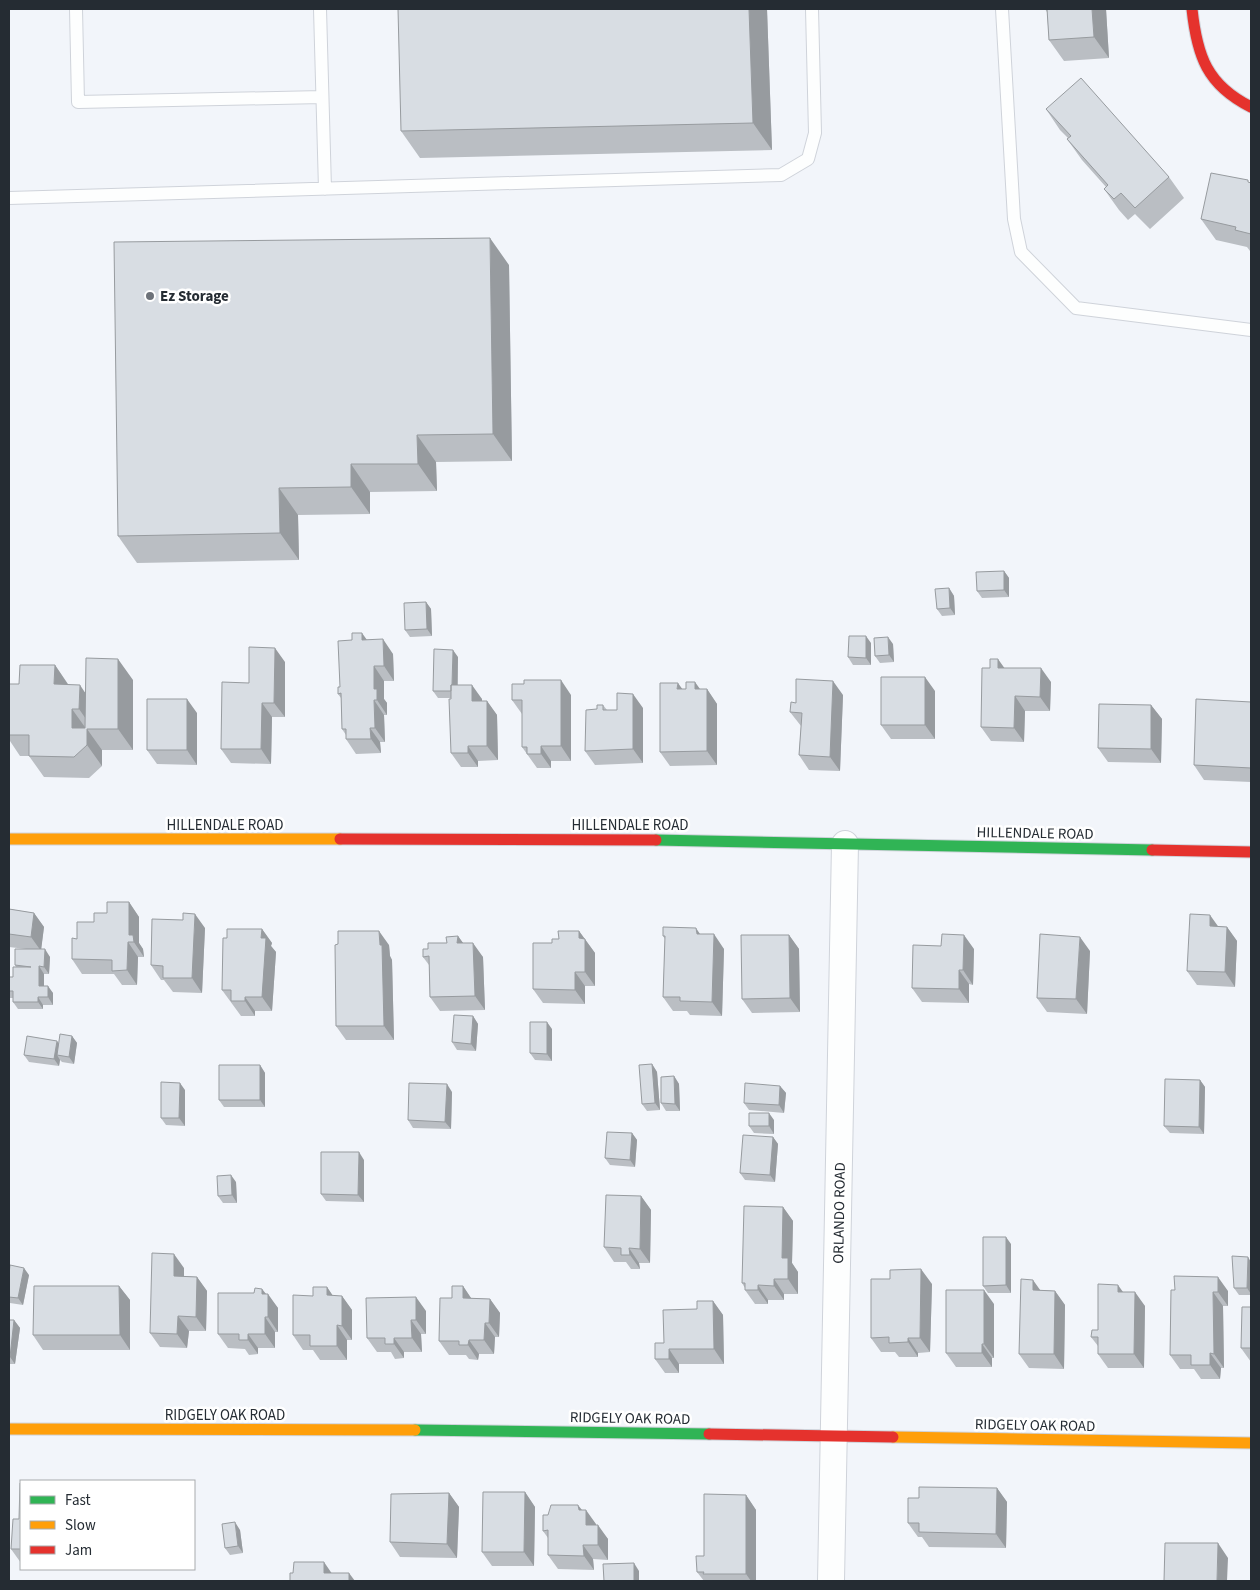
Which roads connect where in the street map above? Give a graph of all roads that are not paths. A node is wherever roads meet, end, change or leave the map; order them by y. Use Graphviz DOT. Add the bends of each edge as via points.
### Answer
graph roads {
  1 [pos="76,9"];
  2 [pos="320,9"];
  3 [pos="812,9"];
  4 [pos="1002,9"];
  5 [pos="1192,9"];
  6 [pos="322,97"];
  7 [pos="1251,107"];
  8 [pos="325,189"];
  9 [pos="9,198"];
  10 [pos="1251,330"];
  11 [pos="9,839"];
  12 [pos="845,844"];
  13 [pos="1251,852"];
  14 [pos="9,1429"];
  15 [pos="835,1438"];
  16 [pos="1251,1443"];
  17 [pos="831,1581"];
  1 -- 6 [label="lane" via="78,102"];
  2 -- 6 [label="lane"];
  3 -- 8 [label="lane" via="815,133 808,159 781,175"];
  4 -- 10 [label="lane" via="1014,218 1021,252 1076,308"];
  5 -- 7 [label="street" via="1193,27 1204,67 1219,89"];
  6 -- 8 [label="lane"];
  8 -- 9 [label="lane"];
  11 -- 12 [label="street, HILLENDALE ROAD" via="683,840"];
  12 -- 13 [label="street, HILLENDALE ROAD"];
  12 -- 15 [label="street, ORLANDO ROAD"];
  14 -- 15 [label="street, RIDGELY OAK ROAD" via="485,1430"];
  15 -- 16 [label="street, RIDGELY OAK ROAD"];
  15 -- 17 [label="street, ORLANDO ROAD"];
}
